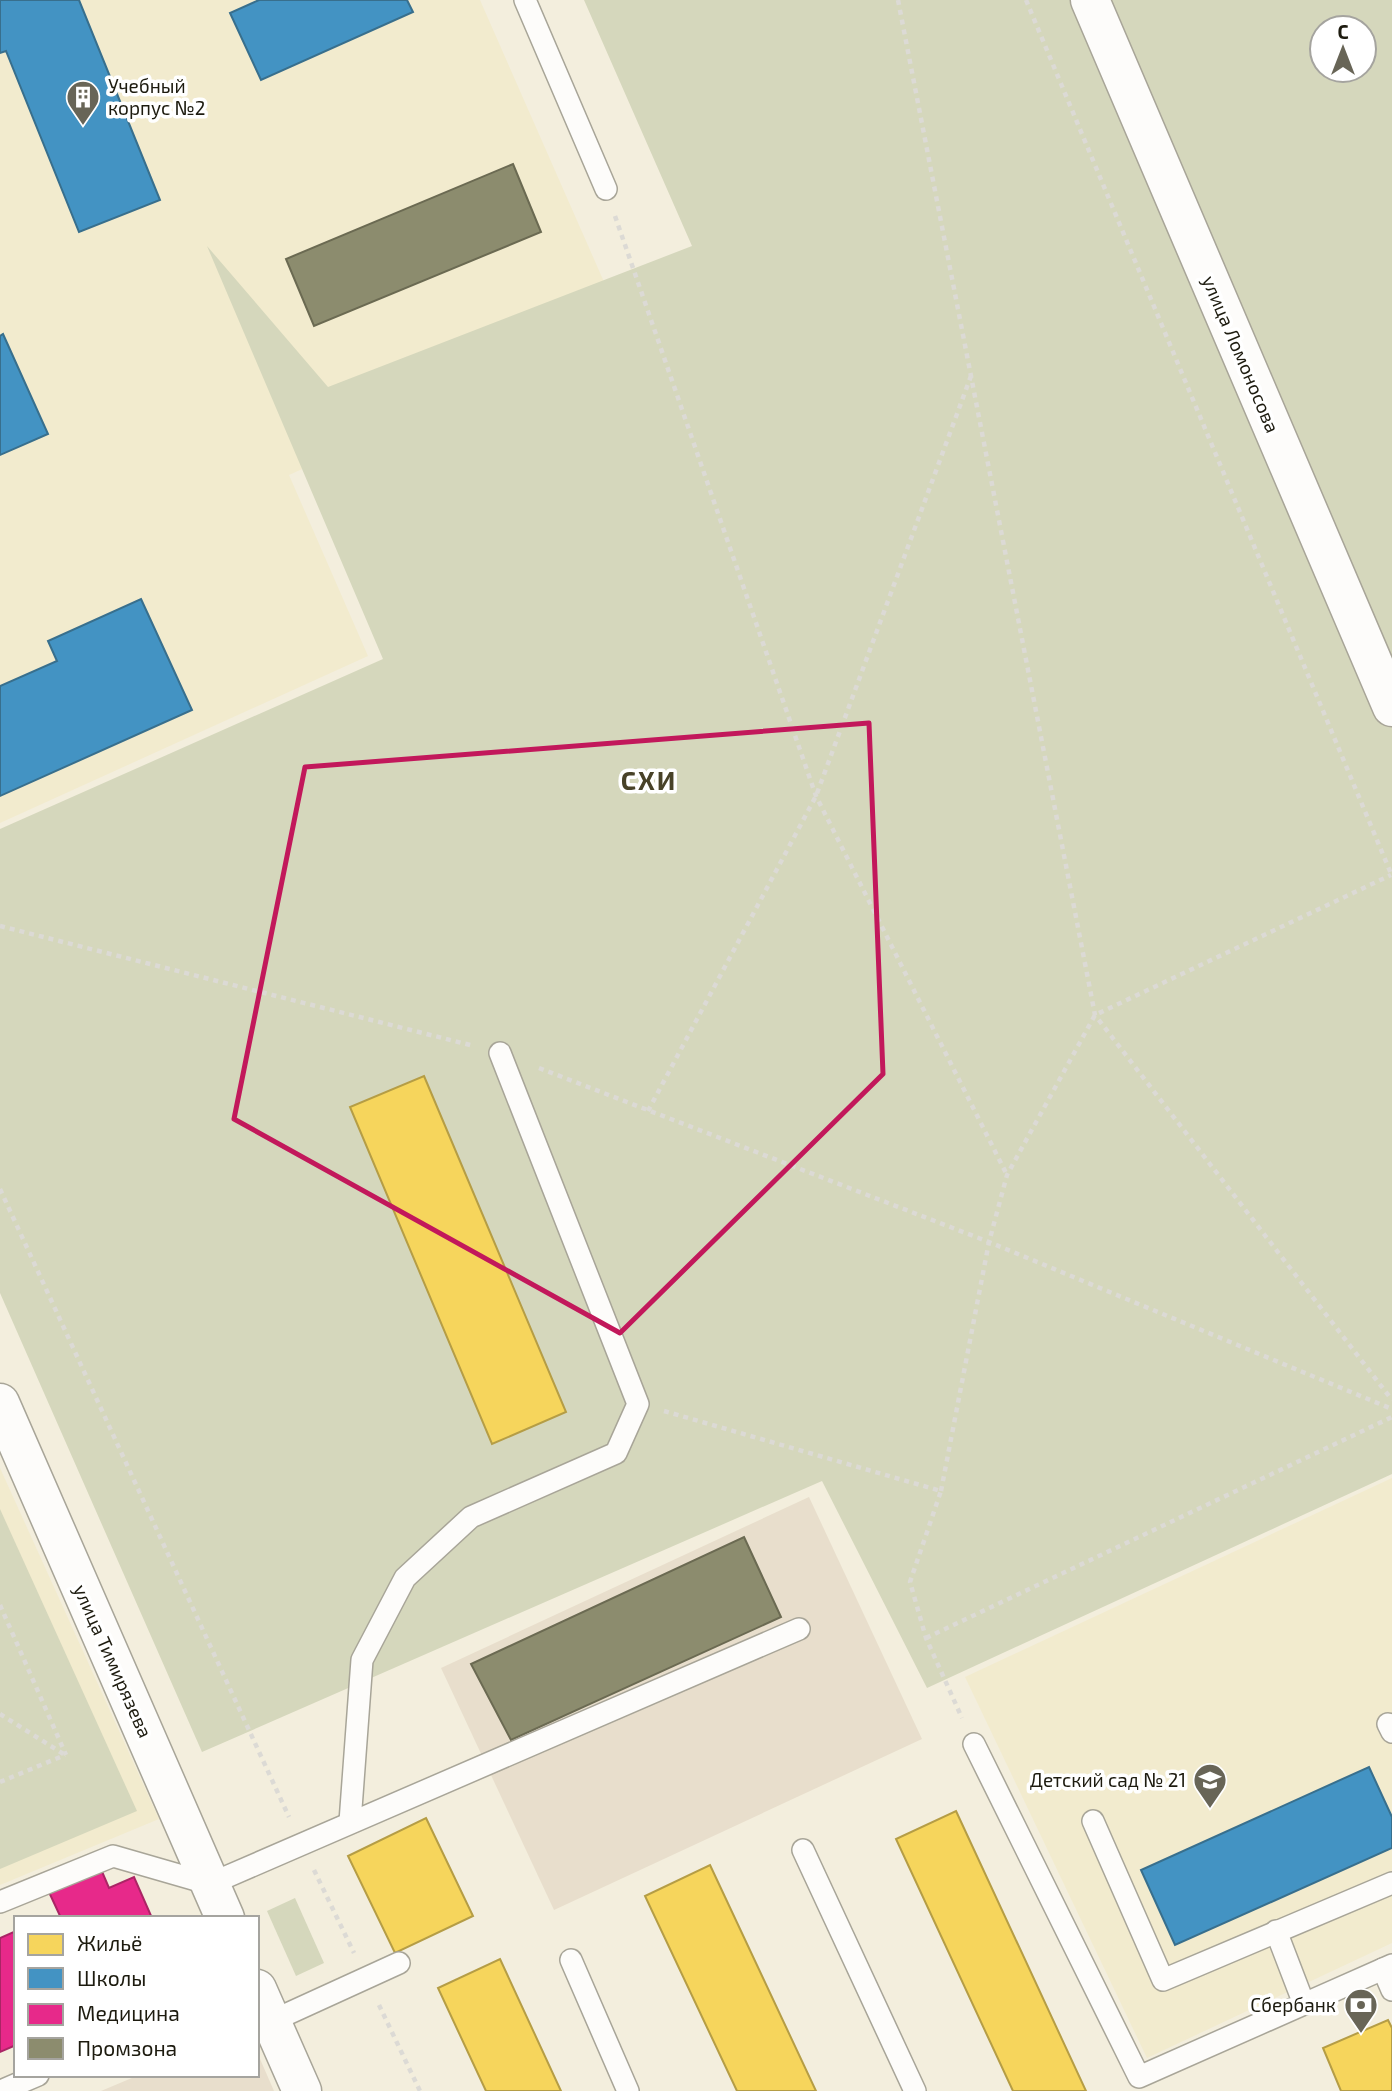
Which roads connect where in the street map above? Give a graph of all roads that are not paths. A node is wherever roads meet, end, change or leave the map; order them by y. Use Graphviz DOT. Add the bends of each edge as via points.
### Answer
graph roads {
  1 [pos="525,0"];
  2 [pos="1090,0"];
  3 [pos="606,189"];
  4 [pos="1392,707"];
  5 [pos="500,1053"];
  6 [pos="0,1403"];
  7 [pos="799,1629"];
  8 [pos="974,1744"];
  9 [pos="1093,1821"];
  10 [pos="350,1822"];
  11 [pos="803,1850"];
  12 [pos="1392,1883"];
  13 [pos="218,1901"];
  14 [pos="0,1902"];
  15 [pos="1276,1931"];
  16 [pos="571,1960"];
  17 [pos="399,1963"];
  18 [pos="1387,1967"];
  19 [pos="1392,1990"];
  20 [pos="1304,2004"];
  21 [pos="264,2005"];
  22 [pos="33,2077"];
  23 [pos="1,2091"];
  24 [pos="302,2091"];
  25 [pos="628,2091"];
  26 [pos="915,2091"];
  1 -- 3 [label="lane"];
  2 -- 4 [label="main road, улица Ломоносова"];
  5 -- 10 [label="lane" via="638,1404 617,1453 471,1517 405,1578 362,1660"];
  6 -- 13 [label="main road, улица Тимирязева"];
  7 -- 10 [label="lane"];
  8 -- 20 [label="lane" via="1139,2077"];
  9 -- 15 [label="lane" via="1163,1980"];
  10 -- 13 [label="lane" via="302,1844"];
  11 -- 26 [label="lane"];
  12 -- 15 [label="lane"];
  13 -- 14 [label="lane" via="113,1856"];
  15 -- 20 [label="lane"];
  16 -- 25 [label="lane"];
  17 -- 21 [label="lane" via="366,1978"];
  18 -- 19 [label="lane"];
  18 -- 20 [label="lane"];
  21 -- 24 [label="main road"];
  22 -- 23 [label="lane"];
}
